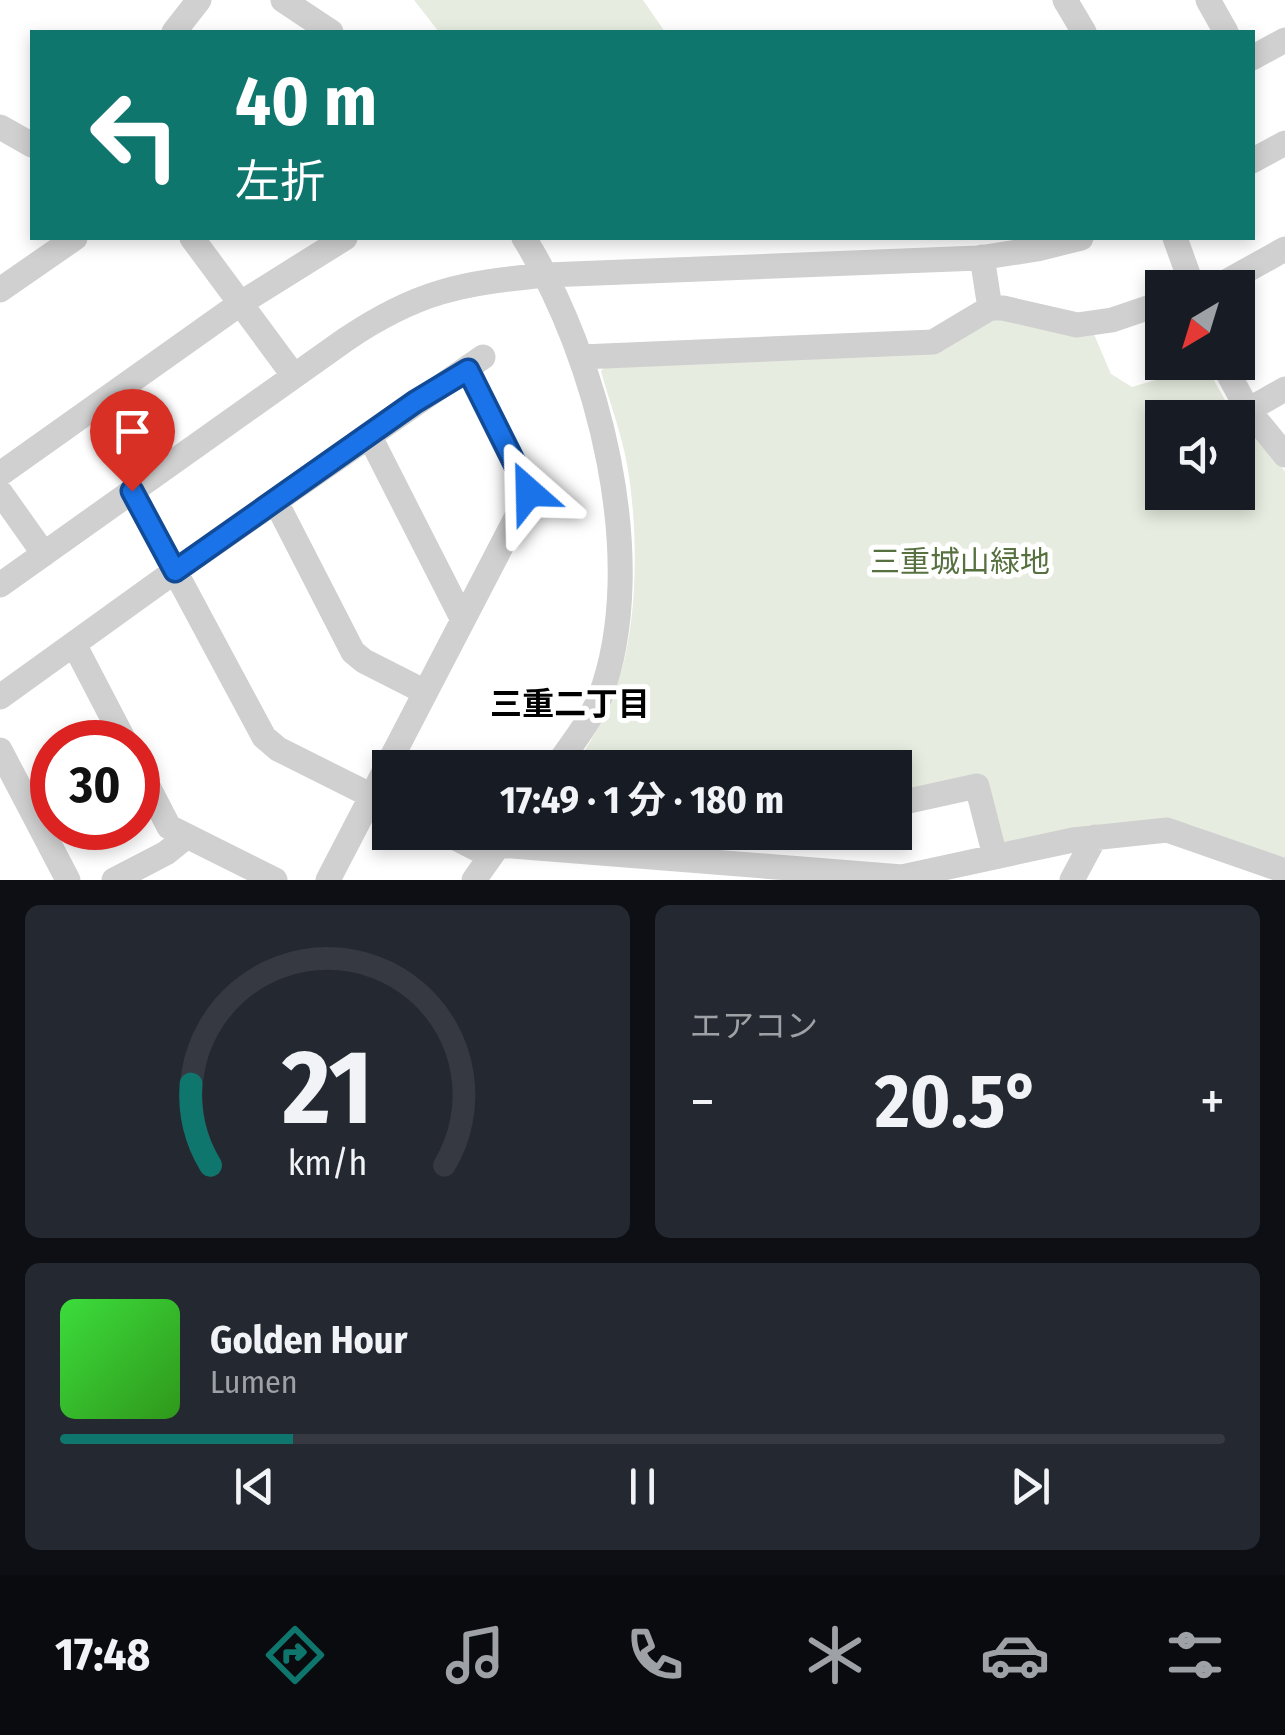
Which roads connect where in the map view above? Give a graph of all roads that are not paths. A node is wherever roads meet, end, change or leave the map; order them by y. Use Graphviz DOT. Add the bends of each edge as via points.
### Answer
graph roads {
  1 [pos="199,0"];
  2 [pos="283,0"];
  3 [pos="1064,0"];
  4 [pos="1208,0"];
  5 [pos="182,30"];
  6 [pos="328,30"];
  7 [pos="1083,30"];
  8 [pos="1225,30"];
  9 [pos="1285,40"];
  10 [pos="1255,56"];
  11 [pos="0,127"];
  12 [pos="1285,143"];
  13 [pos="30,144"];
  14 [pos="1255,159"];
  15 [pos="72,240"];
  16 [pos="194,240"];
  17 [pos="342,240"];
  18 [pos="525,240"];
  19 [pos="1073,240"];
  20 [pos="1176,240"];
  21 [pos="1285,249"];
  22 [pos="982,258"];
  23 [pos="1187,270"];
  24 [pos="1247,270"];
  25 [pos="547,275"];
  26 [pos="0,290"];
  27 [pos="242,303"];
  28 [pos="990,308"];
  29 [pos="1145,309"];
  30 [pos="581,357"];
  31 [pos="294,376"];
  32 [pos="1285,389"];
  33 [pos="1255,406"];
  34 [pos="1255,419"];
  35 [pos="369,434"];
  36 [pos="1285,455"];
  37 [pos="0,474"];
  38 [pos="132,491"];
  39 [pos="0,492"];
  40 [pos="276,502"];
  41 [pos="44,554"];
  42 [pos="175,571"];
  43 [pos="0,585"];
  44 [pos="463,620"];
  45 [pos="74,644"];
  46 [pos="425,692"];
  47 [pos="0,697"];
  48 [pos="114,720"];
  49 [pos="0,750"];
  50 [pos="401,750"];
  51 [pos="567,750"];
  52 [pos="372,796"];
  53 [pos="912,800"];
  54 [pos="160,810"];
  55 [pos="372,814"];
  56 [pos="187,836"];
  57 [pos="1096,837"];
  58 [pos="495,850"];
  59 [pos="558,850"];
  60 [pos="995,856"];
  61 [pos="1285,872"];
  62 [pos="902,879"];
  63 [pos="68,880"];
  64 [pos="114,880"];
  65 [pos="275,880"];
  66 [pos="328,880"];
  67 [pos="474,880"];
  68 [pos="1072,880"];
  1 -- 5 [label="street"];
  2 -- 6 [label="street"];
  3 -- 7 [label="street"];
  4 -- 8 [label="street"];
  9 -- 10 [label="street"];
  11 -- 13 [label="street"];
  12 -- 14 [label="street"];
  15 -- 26 [label="street"];
  16 -- 27 [label="street"];
  17 -- 27 [label="street"];
  18 -- 25 [label="street"];
  19 -- 22 [label="street"];
  20 -- 23 [label="street"];
  21 -- 24 [label="street"];
  22 -- 25 [label="street"];
  22 -- 28 [label="street"];
  25 -- 30 [label="street"];
  25 -- 31 [label="street" via="425,295"];
  27 -- 31 [label="street"];
  27 -- 37 [label="street"];
  28 -- 29 [label="street" via="1076,325"];
  28 -- 30 [label="street" via="933,342"];
  30 -- 51 [label="street" via="599,415 619,538 608,670 598,702"];
  31 -- 38 [label="street"];
  32 -- 33 [label="street"];
  34 -- 36 [label="street"];
  35 -- 40 [label="street"];
  35 -- 44 [label="street"];
  35 -- 44 [label="street" via="476,364 529,492"];
  38 -- 41 [label="street"];
  38 -- 42 [label="street"];
  39 -- 41 [label="street"];
  40 -- 42 [label="street"];
  40 -- 46 [label="street" via="353,652"];
  41 -- 43 [label="street"];
  42 -- 45 [label="street"];
  42 -- 52 [label="street" via="264,737"];
  44 -- 46 [label="street"];
  45 -- 47 [label="street"];
  45 -- 48 [label="street"];
  46 -- 50 [label="street"];
  49 -- 63 [label="street"];
  53 -- 60 [label="street" via="976,786"];
  54 -- 56 [label="street" via="169,828"];
  55 -- 66 [label="street"];
  56 -- 64 [label="street"];
  56 -- 65 [label="street"];
  57 -- 60 [label="street"];
  57 -- 61 [label="street" via="1167,830"];
  57 -- 68 [label="street"];
  58 -- 67 [label="street"];
  59 -- 62 [label="street"];
  60 -- 62 [label="street"];
}
